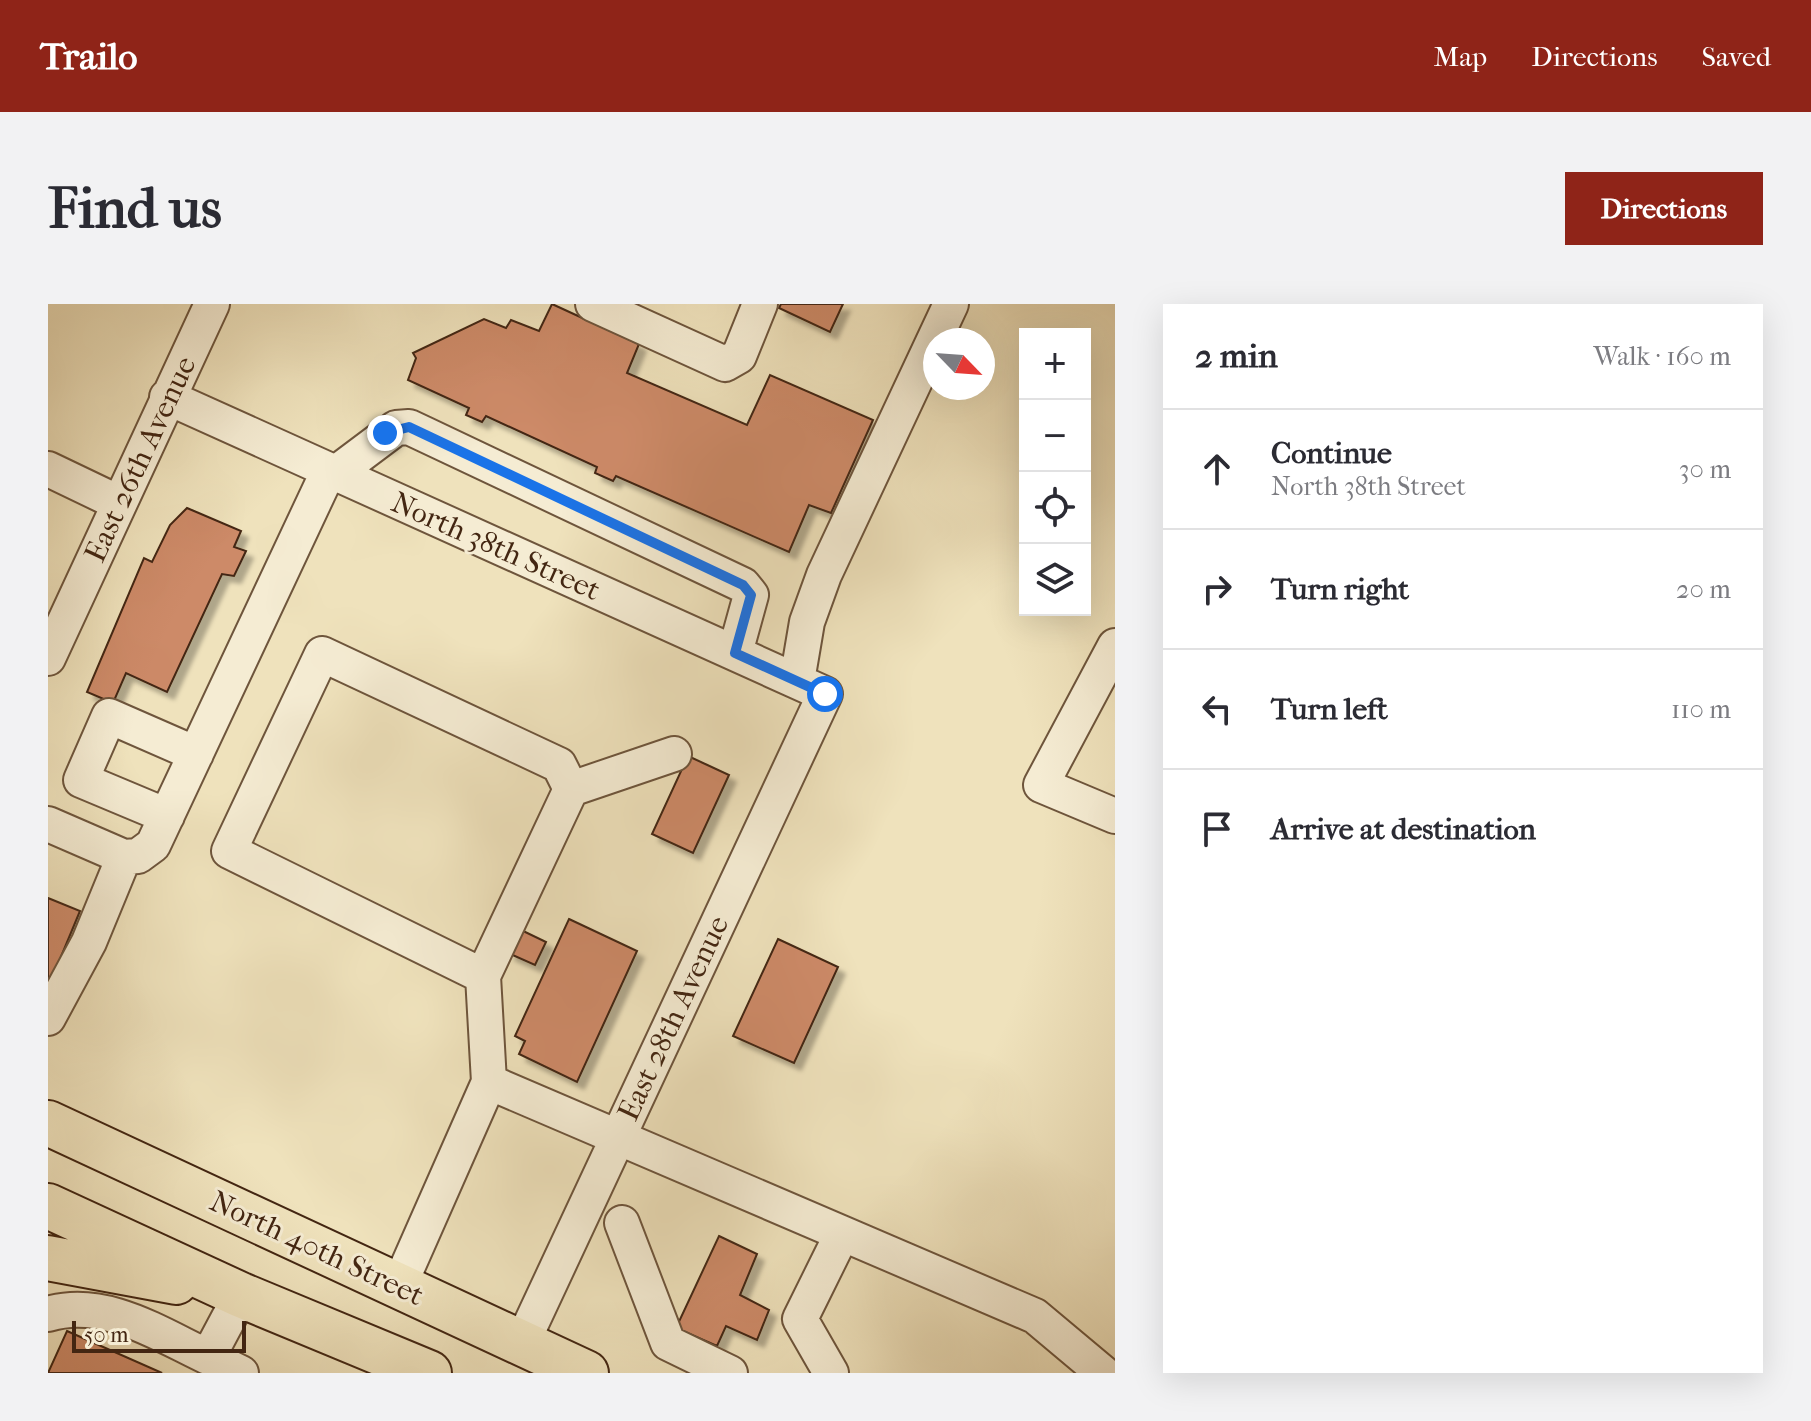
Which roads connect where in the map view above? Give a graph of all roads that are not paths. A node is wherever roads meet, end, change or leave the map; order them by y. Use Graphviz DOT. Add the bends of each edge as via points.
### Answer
graph roads {
  1 [pos="212,304"];
  2 [pos="593,304"];
  3 [pos="760,304"];
  4 [pos="951,304"];
  5 [pos="167,397"];
  6 [pos="48,469"];
  7 [pos="332,472"];
  8 [pos="119,503"];
  9 [pos="1115,646"];
  10 [pos="735,653"];
  11 [pos="48,658"];
  12 [pos="811,687"];
  13 [pos="196,754"];
  14 [pos="674,754"];
  15 [pos="571,789"];
  16 [pos="167,816"];
  17 [pos="1115,816"];
  18 [pos="48,824"];
  19 [pos="124,857"];
  20 [pos="483,976"];
  21 [pos="52,1014"];
  22 [pos="489,1082"];
  23 [pos="48,1123"];
  24 [pos="617,1139"];
  25 [pos="48,1206"];
  26 [pos="622,1223"];
  27 [pos="842,1234"];
  28 [pos="48,1258"];
  29 [pos="399,1286"];
  30 [pos="241,1295"];
  31 [pos="48,1314"];
  32 [pos="522,1343"];
  33 [pos="208,1357"];
  34 [pos="361,1361"];
  35 [pos="241,1373"];
  36 [pos="429,1373"];
  37 [pos="586,1373"];
  38 [pos="730,1373"];
  39 [pos="831,1373"];
  40 [pos="1103,1373"];
  1 -- 5 [label="street, East 26th Avenue"];
  2 -- 3 [label="street" via="725,364 739,356"];
  4 -- 12 [label="street, East 28th Avenue" via="824,575 807,622"];
  5 -- 7 [label="street, North 38th Street"];
  5 -- 8 [label="street, East 26th Avenue"];
  6 -- 8 [label="street"];
  7 -- 10 [label="street, North 38th Street"];
  7 -- 10 [label="street" via="396,428 409,427 743,585 751,595"];
  7 -- 13 [label="street"];
  8 -- 11 [label="street, East 26th Avenue"];
  9 -- 17 [label="street" via="1041,785"];
  10 -- 12 [label="street, North 38th Street"];
  12 -- 24 [label="street, East 28th Avenue"];
  13 -- 16 [label="street"];
  13 -- 16 [label="street" via="109,716 81,780"];
  14 -- 15 [label="street"];
  15 -- 20 [label="street"];
  15 -- 20 [label="street" via="559,765 322,654 235,837 229,851"];
  16 -- 19 [label="street" via="153,845 138,856"];
  18 -- 19 [label="street"];
  19 -- 21 [label="street"];
  20 -- 22 [label="street"];
  22 -- 24 [label="street"];
  22 -- 29 [label="street"];
  23 -- 29 [label="main road, North 40th Street"];
  24 -- 27 [label="street"];
  24 -- 32 [label="street, East 28th Avenue"];
  25 -- 30 [label="main road"];
  26 -- 38 [label="street" via="668,1343"];
  27 -- 39 [label="street" via="800,1319"];
  27 -- 40 [label="street" via="1035,1316"];
  28 -- 30 [label="main road"];
  29 -- 32 [label="main road, North 40th Street"];
  30 -- 33 [label="street"];
  30 -- 34 [label="main road"];
  31 -- 33 [label="street" via="63,1309 114,1313"];
  32 -- 37 [label="main road, North 40th Street"];
  33 -- 35 [label="street"];
  34 -- 36 [label="main road"];
}
